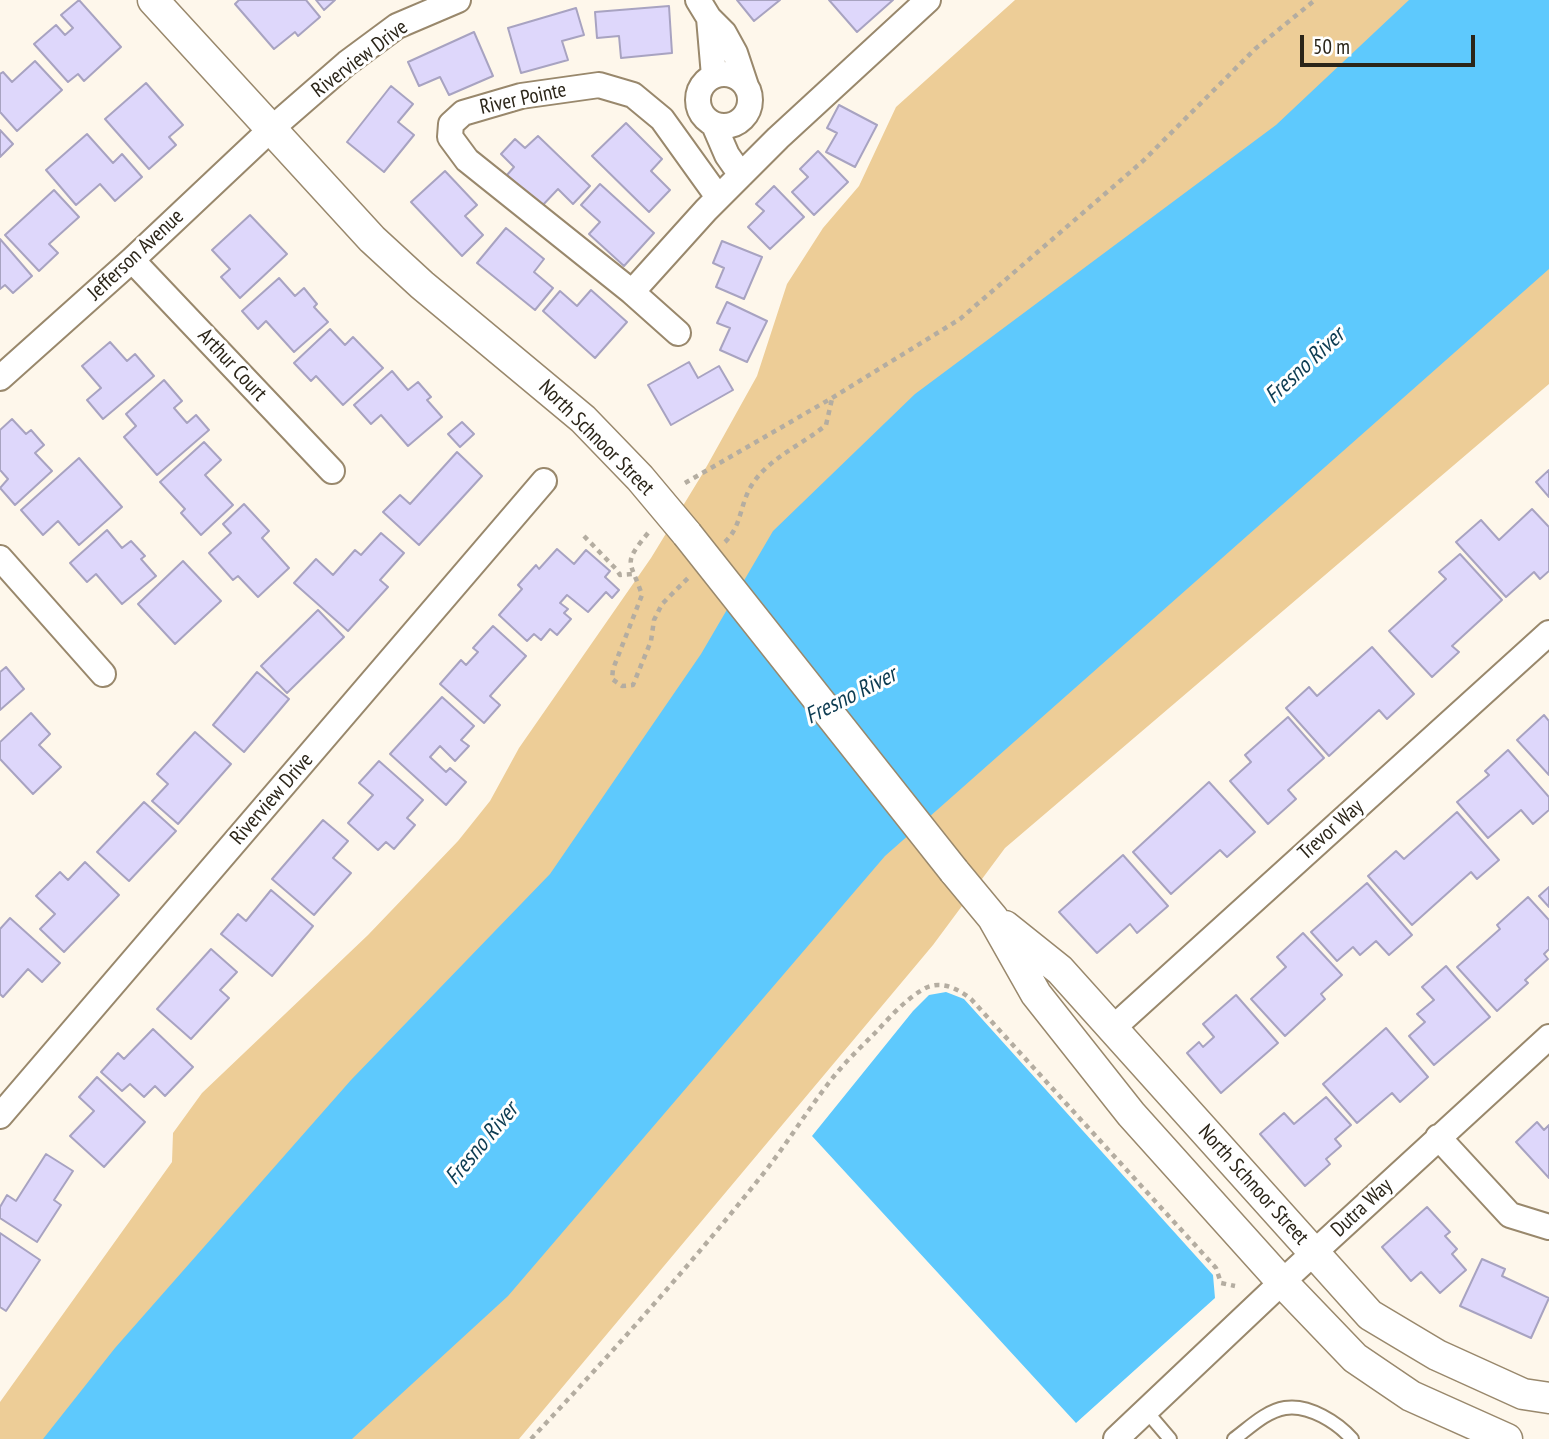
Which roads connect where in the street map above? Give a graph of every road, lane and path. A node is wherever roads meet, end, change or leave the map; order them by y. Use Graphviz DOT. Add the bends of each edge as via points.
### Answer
graph roads {
  1 [pos="153,0"];
  2 [pos="457,0"];
  3 [pos="928,0"];
  4 [pos="1315,0"];
  5 [pos="703,9"];
  6 [pos="714,76"];
  7 [pos="748,94"];
  8 [pos="714,125"];
  9 [pos="270,130"];
  10 [pos="778,138"];
  11 [pos="741,175"];
  12 [pos="718,197"];
  13 [pos="132,260"];
  14 [pos="632,292"];
  15 [pos="678,333"];
  16 [pos="0,378"];
  17 [pos="332,471"];
  18 [pos="544,481"];
  19 [pos="685,483"];
  20 [pos="584,536"];
  21 [pos="0,558"];
  22 [pos="633,574"];
  23 [pos="1549,632"];
  24 [pos="103,674"];
  25 [pos="993,918"];
  26 [pos="1113,1028"];
  27 [pos="1549,1037"];
  28 [pos="0,1116"];
  29 [pos="1438,1137"];
  30 [pos="1549,1227"];
  31 [pos="1314,1253"];
  32 [pos="1282,1282"];
  33 [pos="1235,1286"];
  34 [pos="1549,1398"];
  35 [pos="1147,1412"];
  36 [pos="531,1439"];
  37 [pos="1116,1439"];
  38 [pos="1170,1439"];
  39 [pos="1234,1439"];
  40 [pos="1352,1439"];
  41 [pos="1507,1439"];
  1 -- 9 [label="street, North Schnoor Street"];
  2 -- 9 [label="street, Riverview Drive" via="397,26"];
  3 -- 10 [label="street"];
  4 -- 19 [label="path" via="1255,50 1143,161 960,319"];
  5 -- 6 [label="street"];
  5 -- 7 [label="street" via="735,53"];
  6 -- 7 [label="street" via="731,75"];
  6 -- 8 [label="street" via="698,96 701,114"];
  7 -- 8 [label="street" via="748,110 738,122"];
  7 -- 10 [label="street"];
  8 -- 11 [label="street"];
  9 -- 13 [label="street, Jefferson Avenue"];
  9 -- 25 [label="street, North Schnoor Street, bridge" via="372,239 583,419 640,478"];
  10 -- 11 [label="street"];
  11 -- 12 [label="street"];
  12 -- 14 [label="street"];
  12 -- 14 [label="street, River Pointe" via="662,119 632,95 599,85 521,96 463,113 451,124 450,137 467,160"];
  13 -- 16 [label="street, Jefferson Avenue"];
  13 -- 17 [label="street, Arthur Court"];
  14 -- 15 [label="street, River Pointe"];
  18 -- 28 [label="street, Riverview Drive"];
  20 -- 22 [label="path" via="620,575"];
  21 -- 24 [label="street"];
  23 -- 26 [label="street, Trevor Way"];
  25 -- 26 [label="street, North Schnoor Street" via="1060,970"];
  25 -- 32 [label="street, North Schnoor Street" via="1036,994 1088,1060"];
  26 -- 31 [label="street, North Schnoor Street"];
  27 -- 29 [label="street, Dutra Way"];
  29 -- 30 [label="street" via="1510,1214"];
  29 -- 31 [label="street, Dutra Way"];
  31 -- 32 [label="street, Dutra Way"];
  31 -- 34 [label="street, North Schnoor Street" via="1370,1315 1437,1355 1523,1394"];
  32 -- 35 [label="street, Dutra Way"];
  32 -- 41 [label="street, North Schnoor Street" via="1355,1358 1411,1396"];
  33 -- 36 [label="path" via="1221,1283 1216,1268 971,999 945,985 932,986 887,1020 832,1078 715,1234"];
  35 -- 37 [label="street, Dutra Way"];
  35 -- 38 [label="lane"];
  39 -- 40 [label="lane" via="1266,1415 1287,1408 1330,1419"];
}
